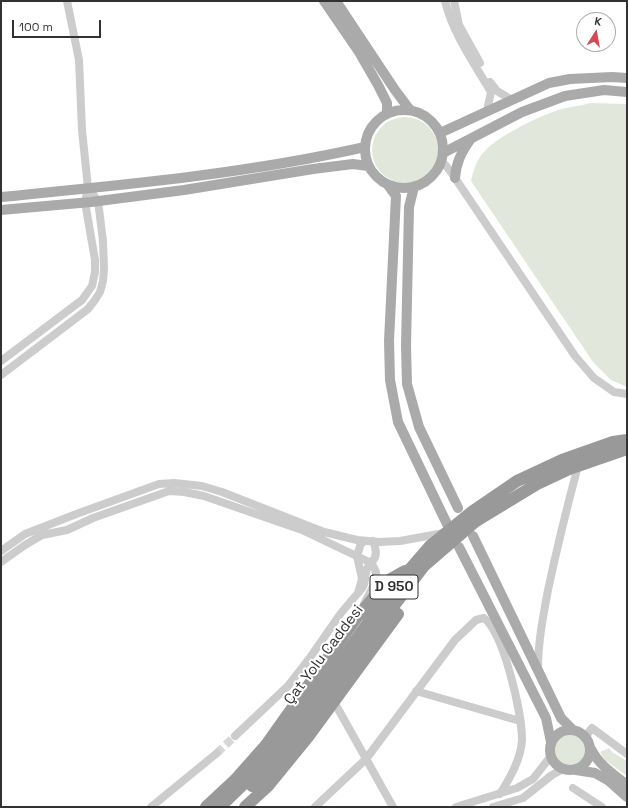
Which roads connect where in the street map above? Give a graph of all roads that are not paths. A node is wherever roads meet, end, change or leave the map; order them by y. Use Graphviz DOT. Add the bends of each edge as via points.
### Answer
graph roads {
  1 [pos="67,1"];
  2 [pos="324,1"];
  3 [pos="336,1"];
  4 [pos="445,1"];
  5 [pos="454,1"];
  6 [pos="627,78"];
  7 [pos="627,92"];
  8 [pos="512,100"];
  9 [pos="410,110"];
  10 [pos="487,111"];
  11 [pos="387,114"];
  12 [pos="440,133"];
  13 [pos="471,139"];
  14 [pos="365,147"];
  15 [pos="443,157"];
  16 [pos="368,166"];
  17 [pos="455,178"];
  18 [pos="388,185"];
  19 [pos="414,187"];
  20 [pos="88,188"];
  21 [pos="1,197"];
  22 [pos="98,201"];
  23 [pos="85,202"];
  24 [pos="1,210"];
  25 [pos="1,361"];
  26 [pos="1,375"];
  27 [pos="627,394"];
  28 [pos="627,440"];
  29 [pos="627,450"];
  30 [pos="578,466"];
  31 [pos="458,508"];
  32 [pos="70,517"];
  33 [pos="60,520"];
  34 [pos="72,528"];
  35 [pos="447,528"];
  36 [pos="63,531"];
  37 [pos="473,536"];
  38 [pos="370,541"];
  39 [pos="459,548"];
  40 [pos="1,551"];
  41 [pos="356,556"];
  42 [pos="432,560"];
  43 [pos="1,562"];
  44 [pos="371,564"];
  45 [pos="411,568"];
  46 [pos="358,593"];
  47 [pos="357,617"];
  48 [pos="538,671"];
  49 [pos="416,691"];
  50 [pos="333,703"];
  51 [pos="520,721"];
  52 [pos="573,730"];
  53 [pos="235,736"];
  54 [pos="586,736"];
  55 [pos="551,742"];
  56 [pos="591,749"];
  57 [pos="217,752"];
  58 [pos="627,754"];
  59 [pos="550,756"];
  60 [pos="366,759"];
  61 [pos="563,769"];
  62 [pos="576,770"];
  63 [pos="627,785"];
  64 [pos="573,788"];
  65 [pos="500,794"];
  66 [pos="627,797"];
  67 [pos="523,798"];
  68 [pos="151,807"];
  69 [pos="206,807"];
  70 [pos="220,807"];
  71 [pos="231,807"];
  72 [pos="246,807"];
  73 [pos="316,807"];
  74 [pos="393,807"];
  75 [pos="456,807"];
  76 [pos="493,807"];
  77 [pos="519,807"];
  78 [pos="602,807"];
  1 -- 20 [label="street" via="79,60"];
  2 -- 11 [label="main road" via="378,85 387,103"];
  3 -- 9 [label="main road"];
  4 -- 10 [label="street" via="462,44 491,92"];
  5 -- 8 [label="street" via="459,25 491,84"];
  6 -- 8 [label="main road" via="570,79 549,83"];
  7 -- 13 [label="main road" via="604,90 566,96 522,112"];
  8 -- 10 [label="main road"];
  9 -- 11 [label="main road" via="397,110"];
  9 -- 12 [label="main road" via="428,118"];
  10 -- 12 [label="main road"];
  11 -- 14 [label="main road" via="374,123 367,134"];
  12 -- 15 [label="main road"];
  13 -- 15 [label="main road"];
  13 -- 17 [label="main road" via="459,156"];
  14 -- 16 [label="main road"];
  14 -- 20 [label="main road" via="206,176"];
  15 -- 17 [label="street"];
  15 -- 19 [label="main road" via="432,177"];
  16 -- 18 [label="main road"];
  16 -- 22 [label="main road" via="353,164 313,169"];
  17 -- 27 [label="street" via="574,356 594,378 614,392"];
  18 -- 19 [label="main road" via="397,188"];
  18 -- 35 [label="main road" via="396,196 389,341 390,380 398,422"];
  19 -- 31 [label="main road" via="409,207 406,346 408,384 420,427"];
  20 -- 21 [label="main road"];
  20 -- 22 [label="street"];
  20 -- 23 [label="street"];
  22 -- 23 [label="main road"];
  22 -- 26 [label="street" via="104,269 103,281 96,300 88,309"];
  23 -- 24 [label="main road"];
  23 -- 25 [label="street" via="95,260 92,286 82,300"];
  28 -- 35 [label="highway, Çat Yolu Caddesi / D 950" via="613,442 562,460 517,481"];
  29 -- 30 [label="highway, Çat Yolu Caddesi / D 950"];
  30 -- 42 [label="highway, Çat Yolu Caddesi / D 950" via="537,484 476,522"];
  30 -- 48 [label="street" via="562,523 545,609"];
  32 -- 33 [label="street"];
  32 -- 34 [label="street"];
  32 -- 38 [label="street" via="159,484 174,483 202,486 324,532"];
  33 -- 36 [label="street"];
  33 -- 40 [label="street" via="25,534"];
  34 -- 36 [label="street"];
  34 -- 41 [label="street" via="93,518 169,492 184,492 204,496 302,530"];
  35 -- 38 [label="street" via="400,541"];
  35 -- 45 [label="highway, Çat Yolu Caddesi / D 950"];
  36 -- 43 [label="street" via="42,535"];
  37 -- 48 [label="main road"];
  38 -- 41 [label="street" via="361,543"];
  38 -- 44 [label="street" via="376,549"];
  39 -- 55 [label="main road" via="546,718"];
  41 -- 44 [label="street"];
  41 -- 46 [label="street" via="362,579"];
  42 -- 50 [label="highway" via="406,603"];
  42 -- 71 [label="highway, Çat Yolu Caddesi / D 950" via="424,566 266,773"];
  44 -- 46 [label="street" via="367,567 366,583"];
  44 -- 47 [label="street" via="377,571 376,580"];
  45 -- 47 [label="highway" via="389,580"];
  45 -- 70 [label="highway, Çat Yolu Caddesi / D 950" via="254,773"];
  46 -- 53 [label="street" via="288,686"];
  47 -- 69 [label="highway" via="266,745 235,780"];
  48 -- 52 [label="main road" via="561,718"];
  49 -- 51 [label="street"];
  49 -- 51 [label="street" via="455,640 476,620 484,618 496,634 508,665"];
  49 -- 60 [label="street"];
  50 -- 60 [label="street"];
  50 -- 72 [label="highway" via="268,786"];
  51 -- 65 [label="street" via="522,740 518,757"];
  52 -- 54 [label="main road"];
  52 -- 55 [label="main road" via="560,732"];
  54 -- 56 [label="main road"];
  54 -- 58 [label="street" via="592,728"];
  55 -- 59 [label="main road"];
  56 -- 62 [label="main road" via="587,762"];
  56 -- 63 [label="main road" via="595,758"];
  57 -- 68 [label="street"];
  59 -- 61 [label="main road" via="553,762"];
  59 -- 65 [label="street" via="533,779"];
  60 -- 73 [label="street"];
  60 -- 74 [label="street"];
  61 -- 62 [label="main road"];
  61 -- 67 [label="street"];
  62 -- 66 [label="main road" via="595,772"];
  64 -- 78 [label="street"];
  65 -- 75 [label="street"];
  67 -- 76 [label="street"];
  67 -- 77 [label="street"];
}
